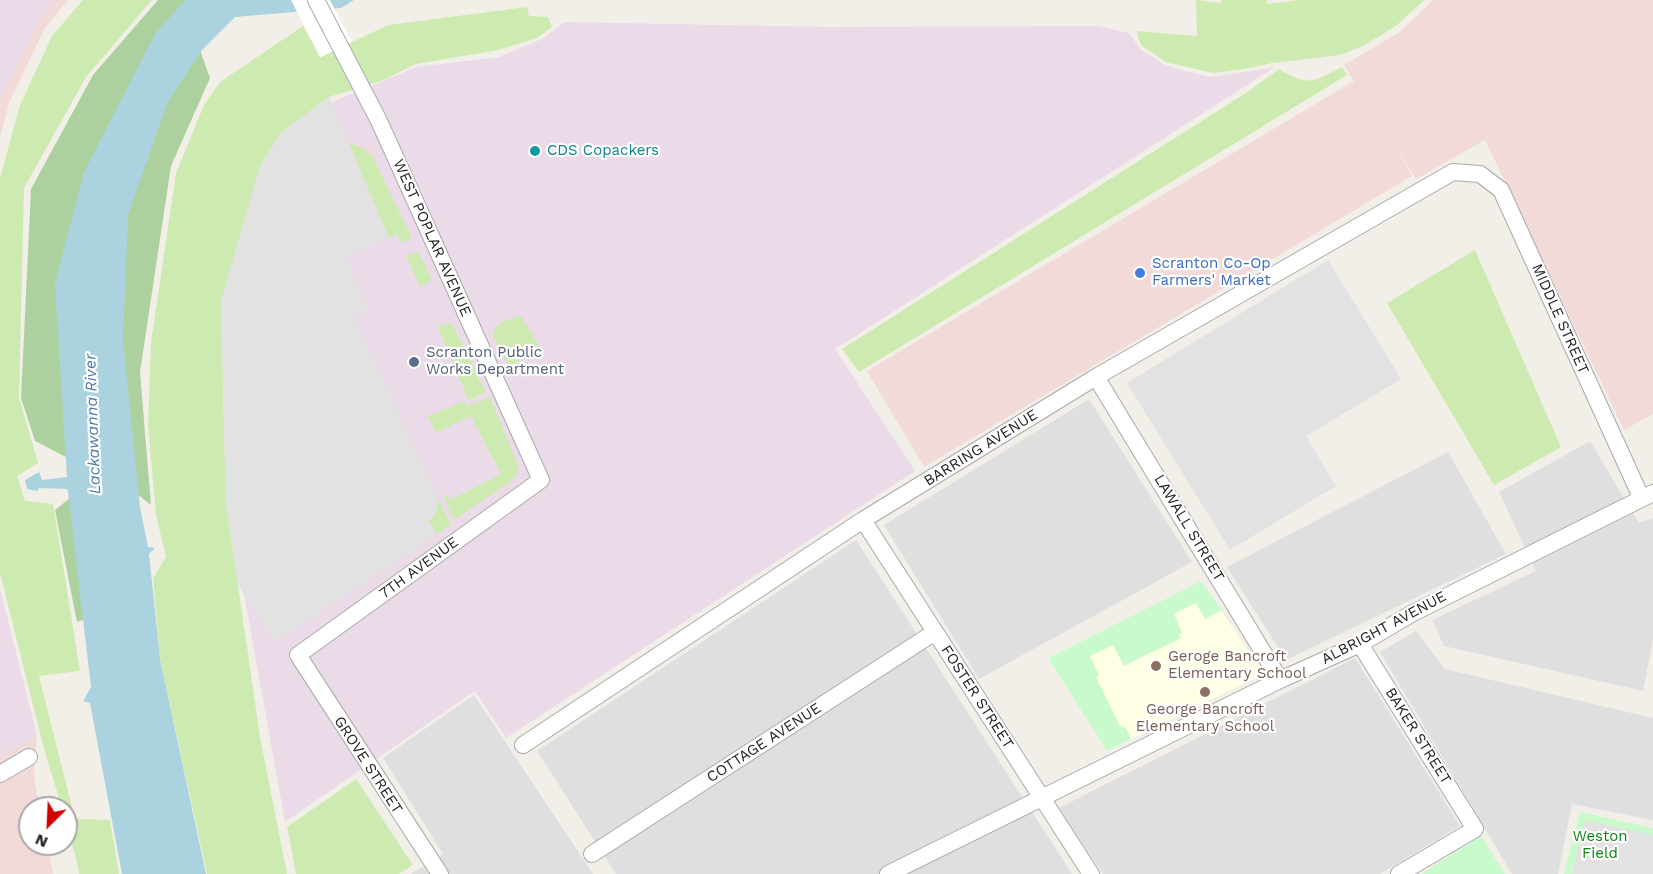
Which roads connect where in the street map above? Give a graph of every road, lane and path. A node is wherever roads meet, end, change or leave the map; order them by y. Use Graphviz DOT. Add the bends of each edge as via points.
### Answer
graph roads {
  1 [pos="316,0"];
  2 [pos="1453,172"];
  3 [pos="1096,377"];
  4 [pos="541,480"];
  5 [pos="1647,495"];
  6 [pos="863,520"];
  7 [pos="935,632"];
  8 [pos="1360,644"];
  9 [pos="298,655"];
  10 [pos="1280,680"];
  11 [pos="523,745"];
  12 [pos="29,758"];
  13 [pos="0,774"];
  14 [pos="1043,800"];
  15 [pos="592,854"];
  16 [pos="440,874"];
  17 [pos="888,874"];
  18 [pos="1091,874"];
  19 [pos="1399,874"];
  1 -- 4 [label="street, WEST POPLAR AVENUE" via="379,121"];
  2 -- 3 [label="street, BARRING AVENUE"];
  2 -- 5 [label="street, MIDDLE STREET" via="1480,174 1501,190"];
  3 -- 6 [label="street, BARRING AVENUE"];
  3 -- 10 [label="street, LAWALL STREET"];
  4 -- 9 [label="street, 7TH AVENUE"];
  5 -- 8 [label="street, ALBRIGHT AVENUE" via="1413,613"];
  6 -- 7 [label="street, FOSTER STREET"];
  6 -- 11 [label="street, BARRING AVENUE"];
  7 -- 14 [label="street, FOSTER STREET"];
  7 -- 15 [label="street, COTTAGE AVENUE"];
  8 -- 10 [label="street, ALBRIGHT AVENUE"];
  8 -- 19 [label="street, BAKER STREET" via="1475,829"];
  9 -- 16 [label="street, GROVE STREET"];
  10 -- 14 [label="street, ALBRIGHT AVENUE"];
  12 -- 13 [label="street"];
  14 -- 17 [label="street, ALBRIGHT AVENUE"];
  14 -- 18 [label="street, FOSTER STREET"];
}
